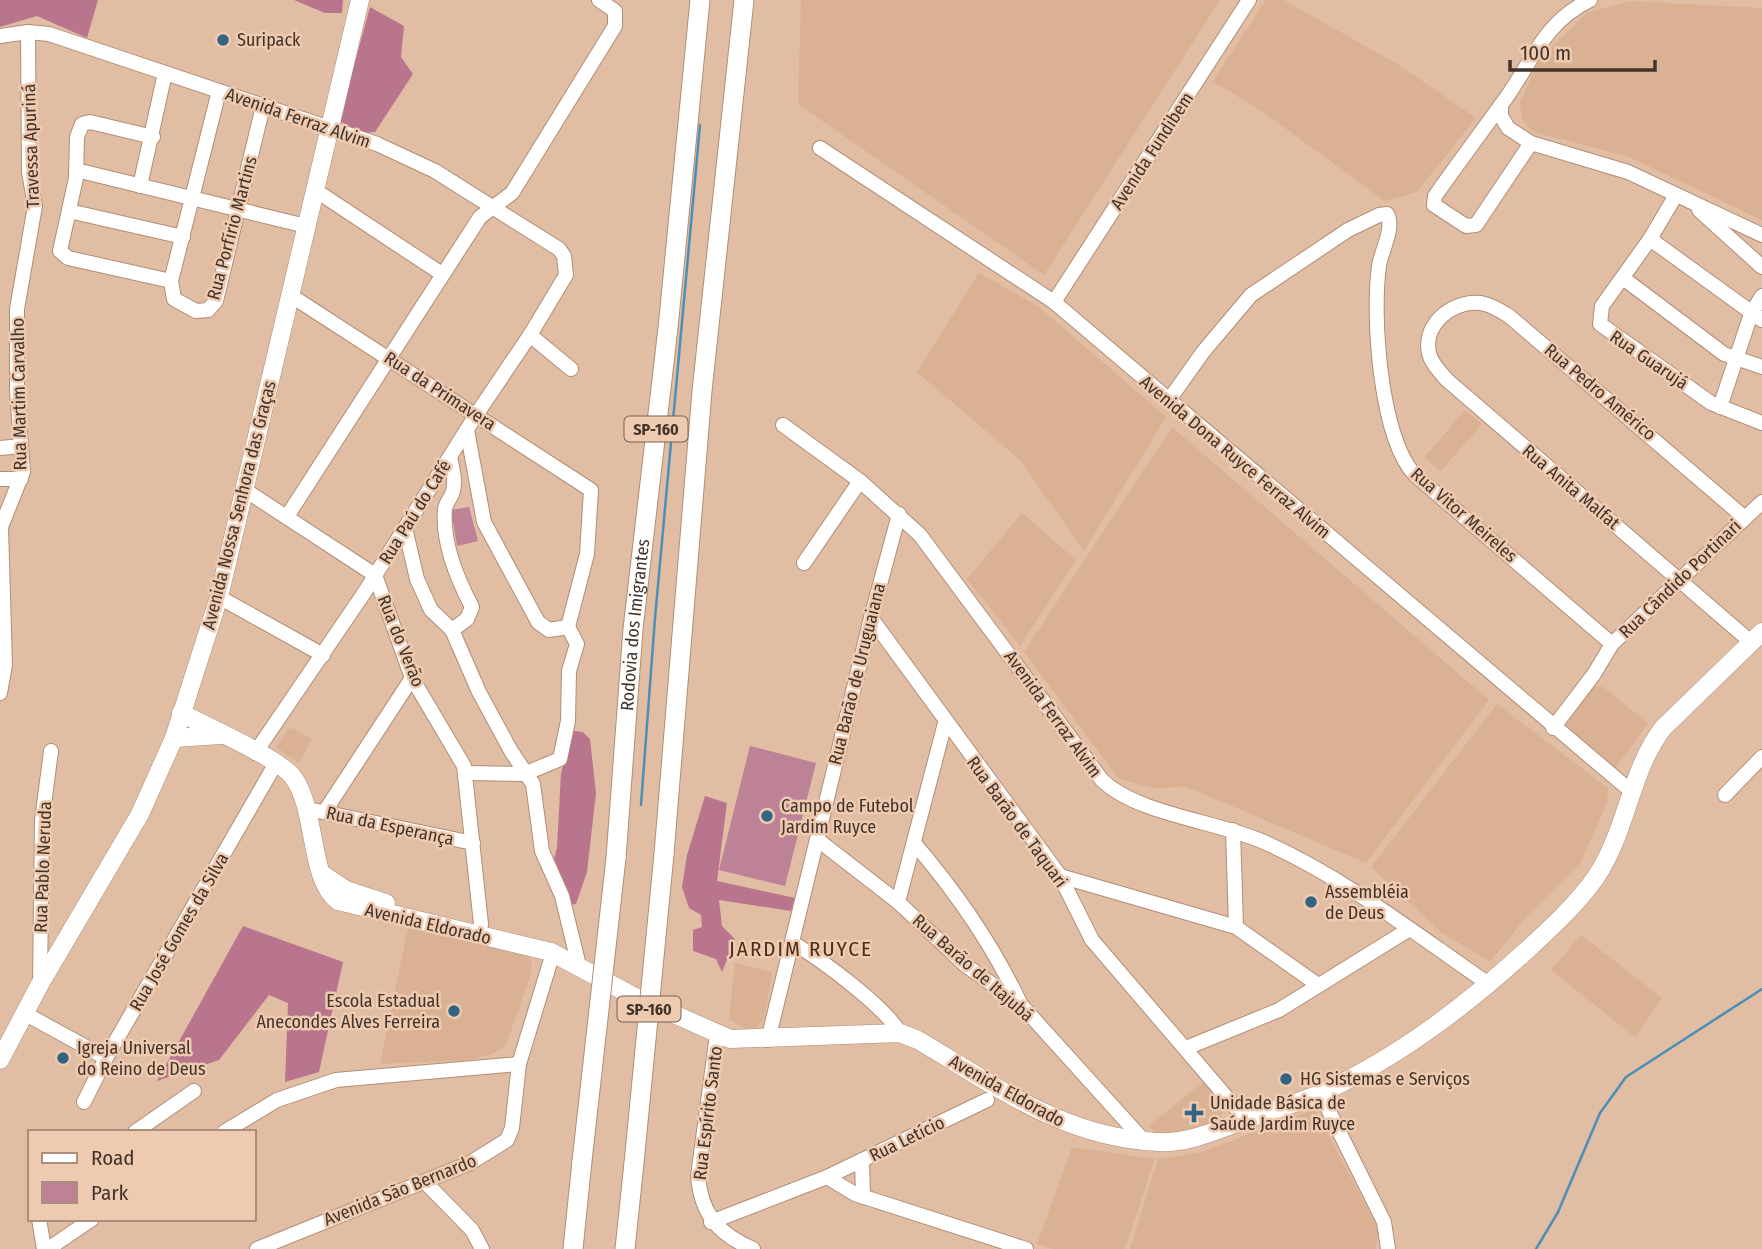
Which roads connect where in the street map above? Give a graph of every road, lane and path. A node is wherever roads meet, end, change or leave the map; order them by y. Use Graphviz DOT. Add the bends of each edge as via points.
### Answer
graph roads {
  1 [pos="360,0"];
  2 [pos="599,0"];
  3 [pos="699,0"];
  4 [pos="744,0"];
  5 [pos="1249,0"];
  6 [pos="1590,0"];
  7 [pos="28,32"];
  8 [pos="0,36"];
  9 [pos="165,73"];
  10 [pos="219,91"];
  11 [pos="1501,105"];
  12 [pos="263,106"];
  13 [pos="330,130"];
  14 [pos="153,137"];
  15 [pos="1531,143"];
  16 [pos="820,148"];
  17 [pos="76,170"];
  18 [pos="140,186"];
  19 [pos="315,190"];
  20 [pos="1682,197"];
  21 [pos="192,198"];
  22 [pos="492,207"];
  23 [pos="238,208"];
  24 [pos="69,211"];
  25 [pos="306,226"];
  26 [pos="1762,235"];
  27 [pos="183,237"];
  28 [pos="1650,239"];
  29 [pos="566,266"];
  30 [pos="1762,267"];
  31 [pos="442,274"];
  32 [pos="1623,278"];
  33 [pos="171,281"];
  34 [pos="290,295"];
  35 [pos="1762,296"];
  36 [pos="18,301"];
  37 [pos="1054,302"];
  38 [pos="1442,315"];
  39 [pos="1757,317"];
  40 [pos="530,335"];
  41 [pos="390,358"];
  42 [pos="1735,360"];
  43 [pos="1762,367"];
  44 [pos="571,369"];
  45 [pos="1169,400"];
  46 [pos="1720,407"];
  47 [pos="475,415"];
  48 [pos="1762,423"];
  49 [pos="783,425"];
  50 [pos="467,430"];
  51 [pos="21,446"];
  52 [pos="0,448"];
  53 [pos="450,457"];
  54 [pos="0,479"];
  55 [pos="21,479"];
  56 [pos="860,481"];
  57 [pos="245,490"];
  58 [pos="1762,502"];
  59 [pos="899,514"];
  60 [pos="288,516"];
  61 [pos="1745,518"];
  62 [pos="405,528"];
  63 [pos="804,563"];
  64 [pos="375,575"];
  65 [pos="1681,581"];
  66 [pos="219,597"];
  67 [pos="1,600"];
  68 [pos="871,618"];
  69 [pos="568,627"];
  70 [pos="452,630"];
  71 [pos="1757,637"];
  72 [pos="2,641"];
  73 [pos="1612,644"];
  74 [pos="323,655"];
  75 [pos="412,678"];
  76 [pos="0,693"];
  77 [pos="181,713"];
  78 [pos="945,723"];
  79 [pos="1553,728"];
  80 [pos="221,735"];
  81 [pos="174,738"];
  82 [pos="51,751"];
  83 [pos="255,752"];
  84 [pos="1762,757"];
  85 [pos="276,764"];
  86 [pos="466,773"];
  87 [pos="524,774"];
  88 [pos="1632,792"];
  89 [pos="1725,795"];
  90 [pos="316,810"];
  91 [pos="1233,830"];
  92 [pos="818,839"];
  93 [pos="473,843"];
  94 [pos="914,843"];
  95 [pos="1060,876"];
  96 [pos="898,902"];
  97 [pos="1236,927"];
  98 [pos="480,929"];
  99 [pos="1408,930"];
  100 [pos="793,943"];
  101 [pos="552,953"];
  102 [pos="579,966"];
  103 [pos="40,984"];
  104 [pos="1318,985"];
  105 [pos="1490,985"];
  106 [pos="1022,1006"];
  107 [pos="24,1013"];
  108 [pos="900,1033"];
  109 [pos="717,1035"];
  110 [pos="768,1040"];
  111 [pos="1186,1048"];
  112 [pos="0,1058"];
  113 [pos="106,1058"];
  114 [pos="519,1063"];
  115 [pos="194,1091"];
  116 [pos="1320,1093"];
  117 [pos="987,1100"];
  118 [pos="84,1102"];
  119 [pos="1246,1120"];
  120 [pos="138,1130"];
  121 [pos="226,1130"];
  122 [pos="1144,1141"];
  123 [pos="862,1160"];
  124 [pos="827,1177"];
  125 [pos="425,1182"];
  126 [pos="863,1196"];
  127 [pos="39,1221"];
  128 [pos="89,1221"];
  129 [pos="711,1222"];
  130 [pos="46,1249"];
  131 [pos="257,1249"];
  132 [pos="482,1249"];
  133 [pos="573,1249"];
  134 [pos="625,1249"];
  135 [pos="753,1249"];
  136 [pos="1026,1249"];
  137 [pos="1388,1249"];
  1 -- 13 [label="main road, Avenida Nossa Senhora das Graças"];
  2 -- 22 [label="street" via="615,11 617,20 512,193"];
  3 -- 133 [label="highway, Rodovia dos Imigrantes / SP-160, bridge" via="633,629 616,858"];
  4 -- 134 [label="highway, SP-160, bridge" via="702,391 664,854"];
  5 -- 37 [label="street, Avenida Fundibem"];
  6 -- 11 [label="street" via="1550,27"];
  7 -- 8 [label="street, Avenida Ferraz Alvim"];
  7 -- 9 [label="street, Avenida Ferraz Alvim" via="66,39"];
  7 -- 36 [label="street, Travessa Apuriná" via="29,172 35,206"];
  9 -- 10 [label="street, Avenida Ferraz Alvim"];
  9 -- 14 [label="street"];
  10 -- 12 [label="street, Avenida Ferraz Alvim"];
  10 -- 21 [label="street"];
  11 -- 15 [label="street" via="1508,128"];
  11 -- 15 [label="street" via="1435,196 1436,208 1466,226 1476,225"];
  12 -- 13 [label="street, Avenida Ferraz Alvim"];
  12 -- 23 [label="street, Rua Porfírio Martins"];
  13 -- 19 [label="main road, Avenida Nossa Senhora das Graças"];
  13 -- 22 [label="street, Avenida Ferraz Alvim" via="418,161"];
  14 -- 17 [label="street" via="86,122 77,137"];
  14 -- 18 [label="street"];
  15 -- 20 [label="street" via="1582,155"];
  16 -- 37 [label="street, Avenida Dona Ruyce Ferraz Alvim"];
  17 -- 18 [label="street"];
  17 -- 24 [label="street"];
  18 -- 21 [label="street"];
  19 -- 25 [label="main road, Avenida Nossa Senhora das Graças"];
  19 -- 31 [label="street"];
  20 -- 26 [label="street"];
  20 -- 28 [label="street, Rua Guarujá"];
  20 -- 30 [label="street"];
  21 -- 23 [label="street"];
  21 -- 27 [label="street"];
  22 -- 29 [label="street, Avenida Ferraz Alvim" via="559,249"];
  22 -- 31 [label="street" via="480,217"];
  23 -- 25 [label="street"];
  23 -- 33 [label="street, Rua Porfírio Martins" via="212,307 196,311 178,304"];
  24 -- 27 [label="street"];
  24 -- 33 [label="street" via="60,251 64,257"];
  25 -- 34 [label="main road, Avenida Nossa Senhora das Graças"];
  27 -- 33 [label="street"];
  28 -- 32 [label="street, Rua Guarujá"];
  28 -- 39 [label="street"];
  29 -- 40 [label="street, Rua Paú do Café"];
  31 -- 41 [label="street"];
  32 -- 42 [label="street"];
  32 -- 46 [label="street, Rua Guarujá" via="1600,313 1604,330"];
  34 -- 41 [label="street, Rua da Primavera"];
  34 -- 57 [label="main road, Avenida Nossa Senhora das Graças"];
  35 -- 39 [label="street"];
  36 -- 51 [label="street, Rua Martim Carvalho"];
  37 -- 45 [label="street, Avenida Dona Ruyce Ferraz Alvim"];
  38 -- 61 [label="street, Rua Pedro Américo" via="1469,302 1484,303 1509,316"];
  38 -- 65 [label="street, Rua Anita Malfat" via="1428,343 1429,355 1447,380"];
  39 -- 42 [label="street"];
  40 -- 44 [label="street"];
  40 -- 47 [label="street, Rua Paú do Café"];
  41 -- 47 [label="street, Rua da Primavera"];
  41 -- 60 [label="street"];
  42 -- 43 [label="street"];
  42 -- 46 [label="street"];
  45 -- 73 [label="street, Rua Vitor Meireles" via="1239,307 1259,289 1348,230 1378,215 1389,216 1379,264 1377,330 1389,417 1399,452 1415,475"];
  45 -- 79 [label="street, Avenida Dona Ruyce Ferraz Alvim"];
  46 -- 48 [label="street, Rua Guarujá"];
  47 -- 50 [label="street, Rua Paú do Café"];
  47 -- 69 [label="street, Rua da Primavera" via="589,487 587,555"];
  49 -- 56 [label="street, Avenida Ferraz Alvim"];
  50 -- 53 [label="street, Rua Paú do Café"];
  50 -- 69 [label="street" via="489,532 538,622 550,630"];
  51 -- 52 [label="street"];
  51 -- 55 [label="street, Rua Martim Carvalho"];
  53 -- 62 [label="street, Rua Paú do Café"];
  53 -- 70 [label="street" via="453,493 445,507 450,552 455,575 472,607 467,619"];
  54 -- 55 [label="street"];
  55 -- 67 [label="street, Rua Martim Carvalho" via="1,527"];
  56 -- 59 [label="street, Avenida Ferraz Alvim"];
  56 -- 63 [label="street"];
  57 -- 60 [label="street, Rua do Verão"];
  57 -- 66 [label="main road, Avenida Nossa Senhora das Graças"];
  58 -- 61 [label="street, Rua Cândido Portinari"];
  59 -- 68 [label="street, Rua Barão de Uruguaiana"];
  59 -- 91 [label="street, Avenida Ferraz Alvim" via="940,560 1113,791"];
  60 -- 64 [label="street, Rua do Verão"];
  61 -- 65 [label="street, Rua Cândido Portinari"];
  62 -- 64 [label="street, Rua Paú do Café"];
  62 -- 70 [label="street" via="417,579 431,610"];
  64 -- 74 [label="street, Rua Paú do Café"];
  64 -- 75 [label="street, Rua do Verão"];
  65 -- 71 [label="street, Rua Anita Malfat"];
  65 -- 73 [label="street, Rua Cândido Portinari"];
  66 -- 74 [label="street"];
  66 -- 77 [label="main road, Avenida Nossa Senhora das Graças"];
  67 -- 72 [label="street, Rua Martim Carvalho"];
  68 -- 78 [label="street, Rua Barão de Taquari"];
  68 -- 92 [label="street, Rua Barão de Uruguaiana"];
  69 -- 87 [label="street" via="577,644 569,671 565,748 556,763"];
  70 -- 87 [label="street"];
  71 -- 88 [label="main road, Avenida Eldorado" via="1663,728"];
  72 -- 76 [label="street, Rua Martim Carvalho" via="5,665"];
  73 -- 79 [label="street, Rua Cândido Portinari"];
  74 -- 83 [label="street, Rua Paú do Café"];
  75 -- 86 [label="street, Rua do Verão"];
  75 -- 90 [label="street"];
  77 -- 80 [label="main road, Avenida Eldorado"];
  77 -- 81 [label="main road, Avenida Nossa Senhora das Graças"];
  78 -- 94 [label="street"];
  78 -- 95 [label="street, Rua Barão de Taquari"];
  79 -- 88 [label="street, Avenida Dona Ruyce Ferraz Alvim"];
  80 -- 81 [label="main road"];
  80 -- 83 [label="main road, Avenida Eldorado"];
  81 -- 103 [label="main road, Avenida Nossa Senhora das Graças" via="140,814"];
  82 -- 103 [label="street, Rua Pablo Neruda" via="42,820"];
  83 -- 85 [label="main road, Avenida Eldorado"];
  84 -- 89 [label="street"];
  85 -- 90 [label="main road, Avenida Eldorado" via="293,777"];
  85 -- 113 [label="street, Rua José Gomes da Silva"];
  86 -- 87 [label="street"];
  86 -- 93 [label="street, Rua do Verão"];
  87 -- 102 [label="street" via="533,784 542,850 562,896"];
  88 -- 105 [label="main road, Avenida Eldorado" via="1596,877"];
  90 -- 93 [label="street, Rua da Esperança"];
  90 -- 98 [label="main road, Avenida Eldorado" via="322,874 327,890 338,901"];
  91 -- 97 [label="street"];
  91 -- 99 [label="street, Avenida Ferraz Alvim" via="1310,864"];
  92 -- 96 [label="street, Rua Barão de Itajubá"];
  92 -- 100 [label="street, Rua Barão de Uruguaiana"];
  93 -- 98 [label="street, Rua do Verão"];
  94 -- 96 [label="street"];
  94 -- 106 [label="street" via="956,894"];
  95 -- 97 [label="street"];
  95 -- 111 [label="street, Rua Barão de Taquari" via="1092,940"];
  96 -- 106 [label="street, Rua Barão de Itajubá" via="964,964"];
  97 -- 104 [label="street"];
  98 -- 101 [label="main road, Avenida Eldorado"];
  99 -- 104 [label="street"];
  99 -- 105 [label="street, Avenida Ferraz Alvim"];
  100 -- 108 [label="street" via="887,1016"];
  100 -- 110 [label="street, Rua Barão de Uruguaiana"];
  101 -- 102 [label="main road, Avenida Eldorado"];
  101 -- 114 [label="street"];
  102 -- 109 [label="main road, Avenida Eldorado"];
  103 -- 107 [label="main road, Avenida Nossa Senhora das Graças"];
  104 -- 111 [label="street" via="1279,1010"];
  105 -- 116 [label="main road, Avenida Eldorado" via="1397,1050"];
  106 -- 122 [label="street, Rua Barão de Itajubá"];
  107 -- 112 [label="main road, Avenida Nossa Senhora das Graças"];
  107 -- 113 [label="street"];
  108 -- 110 [label="main road, Avenida Eldorado"];
  108 -- 122 [label="main road, Avenida Eldorado" via="1068,1125"];
  109 -- 110 [label="main road, Avenida Eldorado"];
  109 -- 129 [label="street, Rua Espírito Santo" via="698,1176 699,1195"];
  111 -- 119 [label="street, Rua Barão de Taquari"];
  113 -- 118 [label="street, Rua José Gomes da Silva"];
  114 -- 121 [label="street" via="336,1080 277,1101"];
  114 -- 125 [label="street, Avenida São Bernardo" via="507,1140 487,1155"];
  115 -- 120 [label="street"];
  116 -- 119 [label="main road, Avenida Eldorado"];
  116 -- 137 [label="street" via="1384,1222"];
  117 -- 123 [label="street, Rua Letício"];
  119 -- 122 [label="main road, Avenida Eldorado" via="1193,1138"];
  123 -- 124 [label="street, Rua Letício"];
  123 -- 126 [label="street"];
  124 -- 126 [label="street" via="839,1188"];
  124 -- 129 [label="street, Rua Letício"];
  125 -- 131 [label="street, Avenida São Bernardo"];
  125 -- 132 [label="street" via="472,1230"];
  126 -- 136 [label="street"];
  127 -- 130 [label="street"];
  128 -- 130 [label="street"];
  129 -- 135 [label="street"];
}
